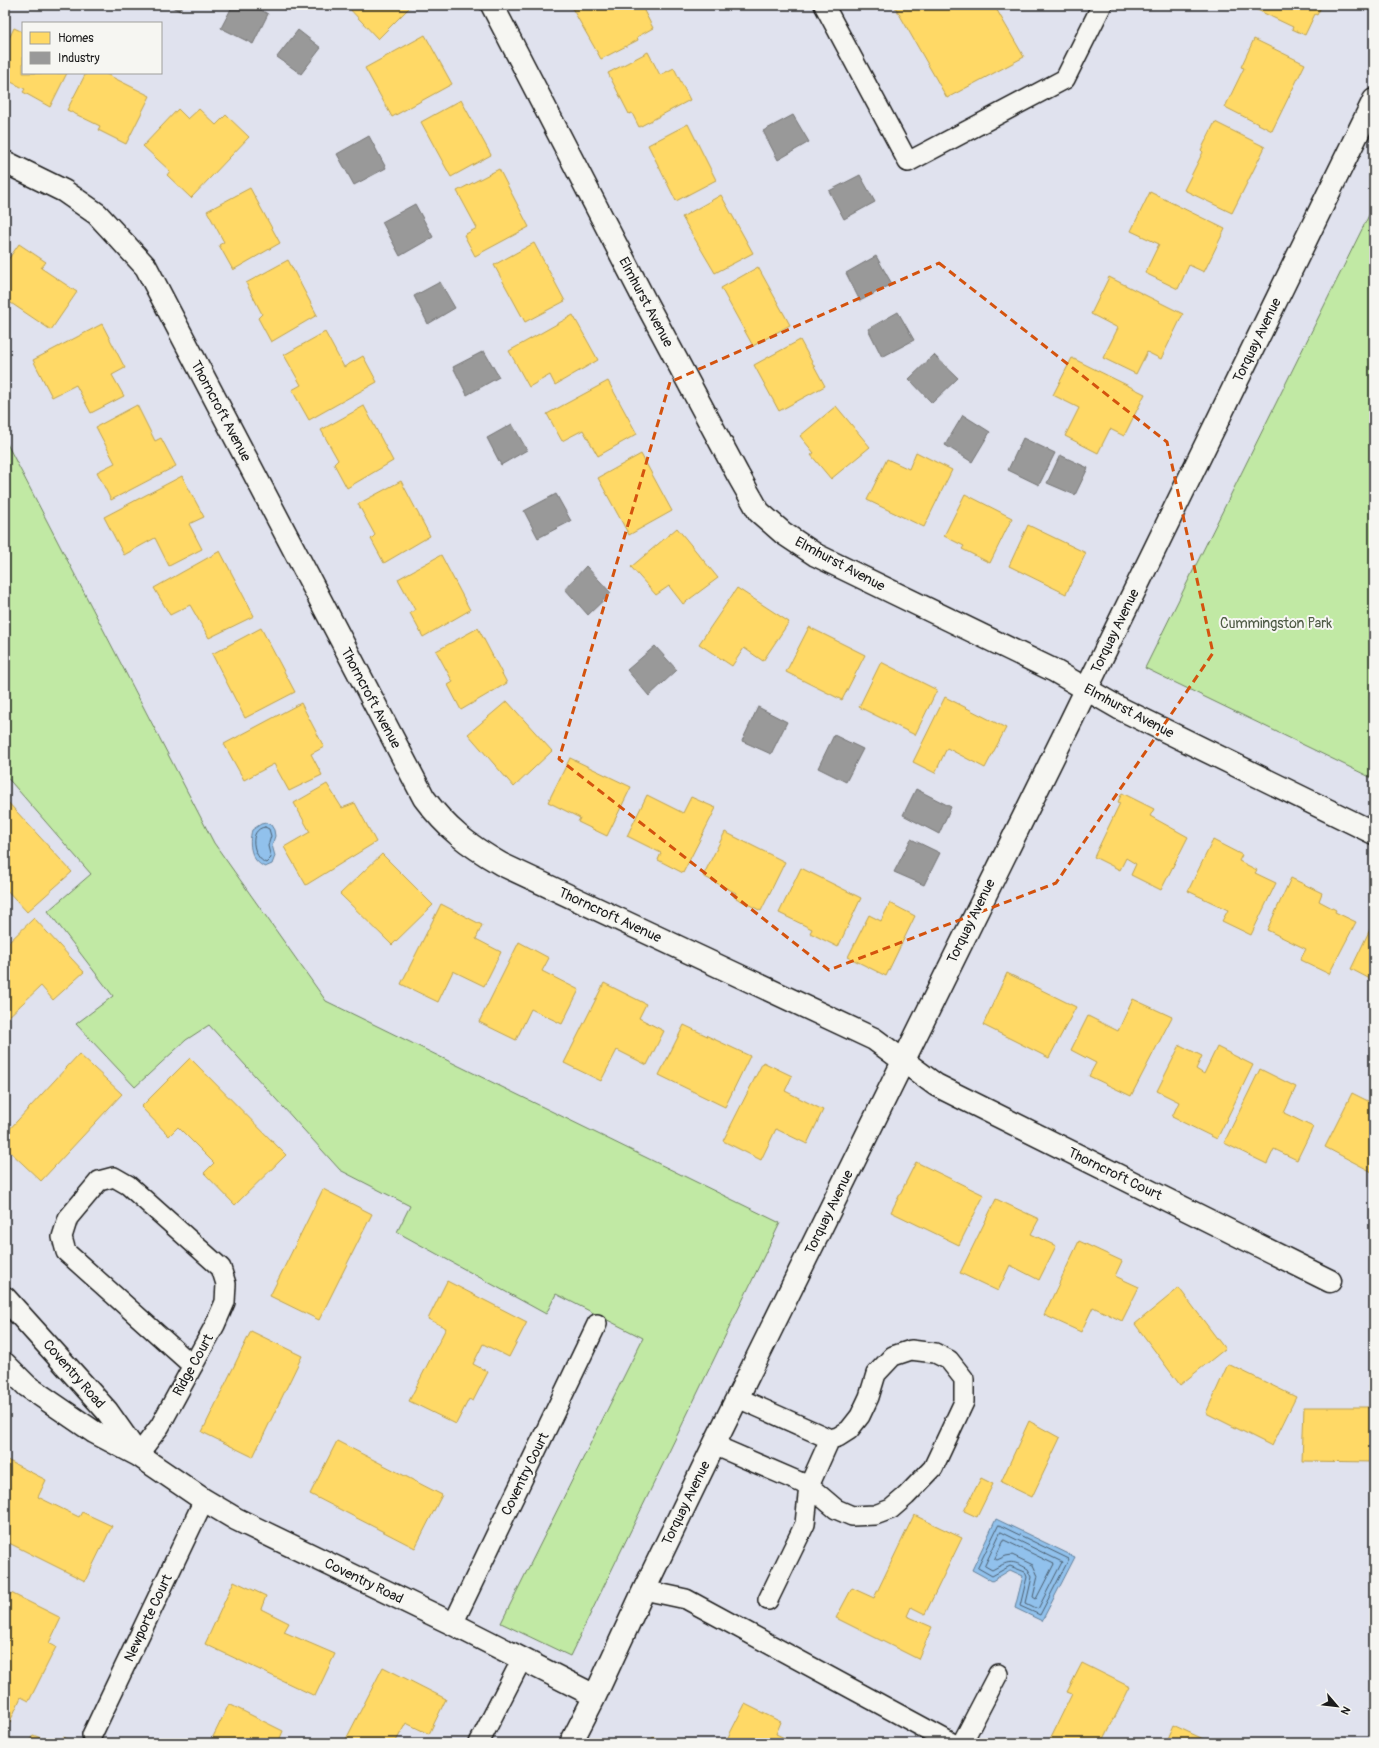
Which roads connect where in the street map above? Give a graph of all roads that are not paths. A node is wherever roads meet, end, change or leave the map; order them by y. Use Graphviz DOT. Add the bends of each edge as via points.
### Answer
graph roads {
  1 [pos="492,5"];
  2 [pos="824,5"];
  3 [pos="1102,5"];
  4 [pos="1374,100"];
  5 [pos="5,162"];
  6 [pos="1087,688"];
  7 [pos="1374,833"];
  8 [pos="902,1061"];
  9 [pos="1330,1281"];
  10 [pos="5,1298"];
  11 [pos="597,1324"];
  12 [pos="5,1364"];
  13 [pos="193,1366"];
  14 [pos="738,1398"];
  15 [pos="830,1439"];
  16 [pos="714,1445"];
  17 [pos="138,1455"];
  18 [pos="809,1486"];
  19 [pos="204,1500"];
  20 [pos="644,1590"];
  21 [pos="768,1600"];
  22 [pos="453,1624"];
  23 [pos="522,1659"];
  24 [pos="998,1674"];
  25 [pos="595,1696"];
  26 [pos="92,1736"];
  27 [pos="479,1743"];
  28 [pos="571,1743"];
  29 [pos="952,1743"];
  30 [pos="962,1743"];
  1 -- 6 [label="street, Elmhurst Avenue" via="660,329 759,512 783,533 816,555"];
  2 -- 3 [label="lane" via="908,162 1065,79"];
  4 -- 6 [label="street, Torquay Avenue"];
  5 -- 8 [label="street, Thorncroft Avenue" via="64,191 97,214 146,268 424,798 440,819 463,840 501,864 874,1040"];
  6 -- 7 [label="street, Elmhurst Avenue" via="1119,708"];
  6 -- 8 [label="street, Torquay Avenue"];
  8 -- 9 [label="street, Thorncroft Court" via="936,1085"];
  8 -- 14 [label="street, Torquay Avenue"];
  10 -- 17 [label="street, Coventry Road" via="106,1411"];
  11 -- 22 [label="lane, Coventry Court"];
  12 -- 17 [label="street, Coventry Road" via="27,1386 94,1432"];
  13 -- 13 [label="lane, Ridge Court" via="225,1302 226,1284 221,1268 128,1185 114,1177 99,1181 68,1218 62,1237 66,1252"];
  13 -- 17 [label="lane, Ridge Court" via="160,1426"];
  14 -- 15 [label="lane"];
  14 -- 16 [label="street, Torquay Avenue"];
  15 -- 18 [label="lane"];
  15 -- 18 [label="lane" via="849,1430 860,1416 876,1374 893,1356 911,1350 935,1353 949,1360 964,1379 964,1402 933,1468 891,1509 875,1515 852,1516 836,1509"];
  16 -- 18 [label="lane"];
  16 -- 20 [label="street, Torquay Avenue"];
  17 -- 19 [label="street, Coventry Road"];
  18 -- 21 [label="lane" via="805,1524"];
  19 -- 22 [label="street, Coventry Road" via="236,1519"];
  19 -- 26 [label="lane, Newporte Court"];
  20 -- 25 [label="street, Torquay Avenue"];
  20 -- 29 [label="lane" via="686,1599"];
  22 -- 23 [label="street, Coventry Road"];
  23 -- 25 [label="street, Coventry Road"];
  23 -- 27 [label="lane"];
  24 -- 30 [label="lane"];
  25 -- 28 [label="street, Torquay Avenue"];
}
